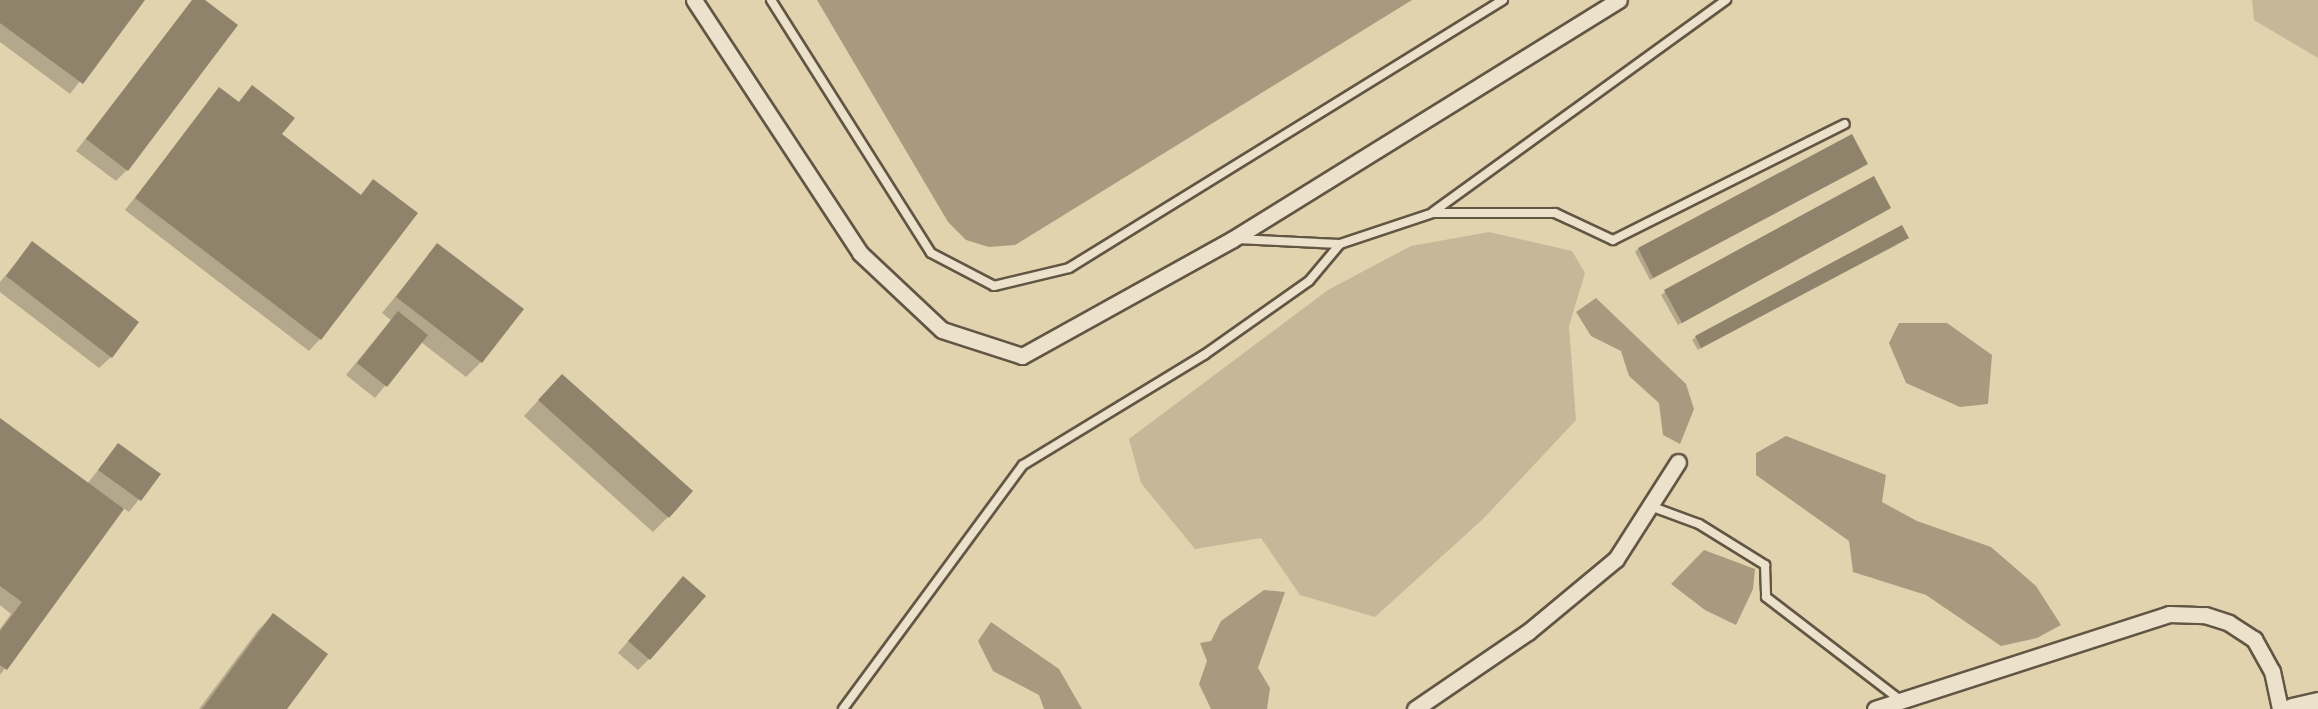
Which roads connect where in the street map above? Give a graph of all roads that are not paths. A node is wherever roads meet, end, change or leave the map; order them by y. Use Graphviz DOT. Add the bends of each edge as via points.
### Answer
graph roads {
  1 [pos="694,0"];
  2 [pos="771,0"];
  3 [pos="1503,0"];
  4 [pos="1619,0"];
  5 [pos="1726,0"];
  6 [pos="1845,124"];
  7 [pos="1433,213"];
  8 [pos="1233,239"];
  9 [pos="1340,244"];
  10 [pos="1678,462"];
  11 [pos="1650,506"];
  12 [pos="1900,700"];
  13 [pos="2318,703"];
  14 [pos="843,709"];
  15 [pos="1414,709"];
  16 [pos="1875,709"];
  17 [pos="2280,709"];
  18 [pos="2292,709"];
  1 -- 8 [label="street" via="860,253 942,330 1022,356"];
  2 -- 3 [label="lane" via="931,253 994,286 1069,268"];
  4 -- 8 [label="street"];
  5 -- 7 [label="lane"];
  6 -- 7 [label="lane" via="1613,240 1556,213"];
  7 -- 9 [label="lane"];
  8 -- 9 [label="lane"];
  9 -- 14 [label="lane" via="1309,281 1204,355 1023,465"];
  10 -- 11 [label="street"];
  11 -- 12 [label="lane" via="1699,524 1765,565 1766,597"];
  11 -- 15 [label="street" via="1616,559 1528,632"];
  12 -- 16 [label="street"];
  12 -- 17 [label="street" via="2169,614 2205,615 2229,623 2254,639 2272,671"];
  13 -- 18 [label="main road"];
}
